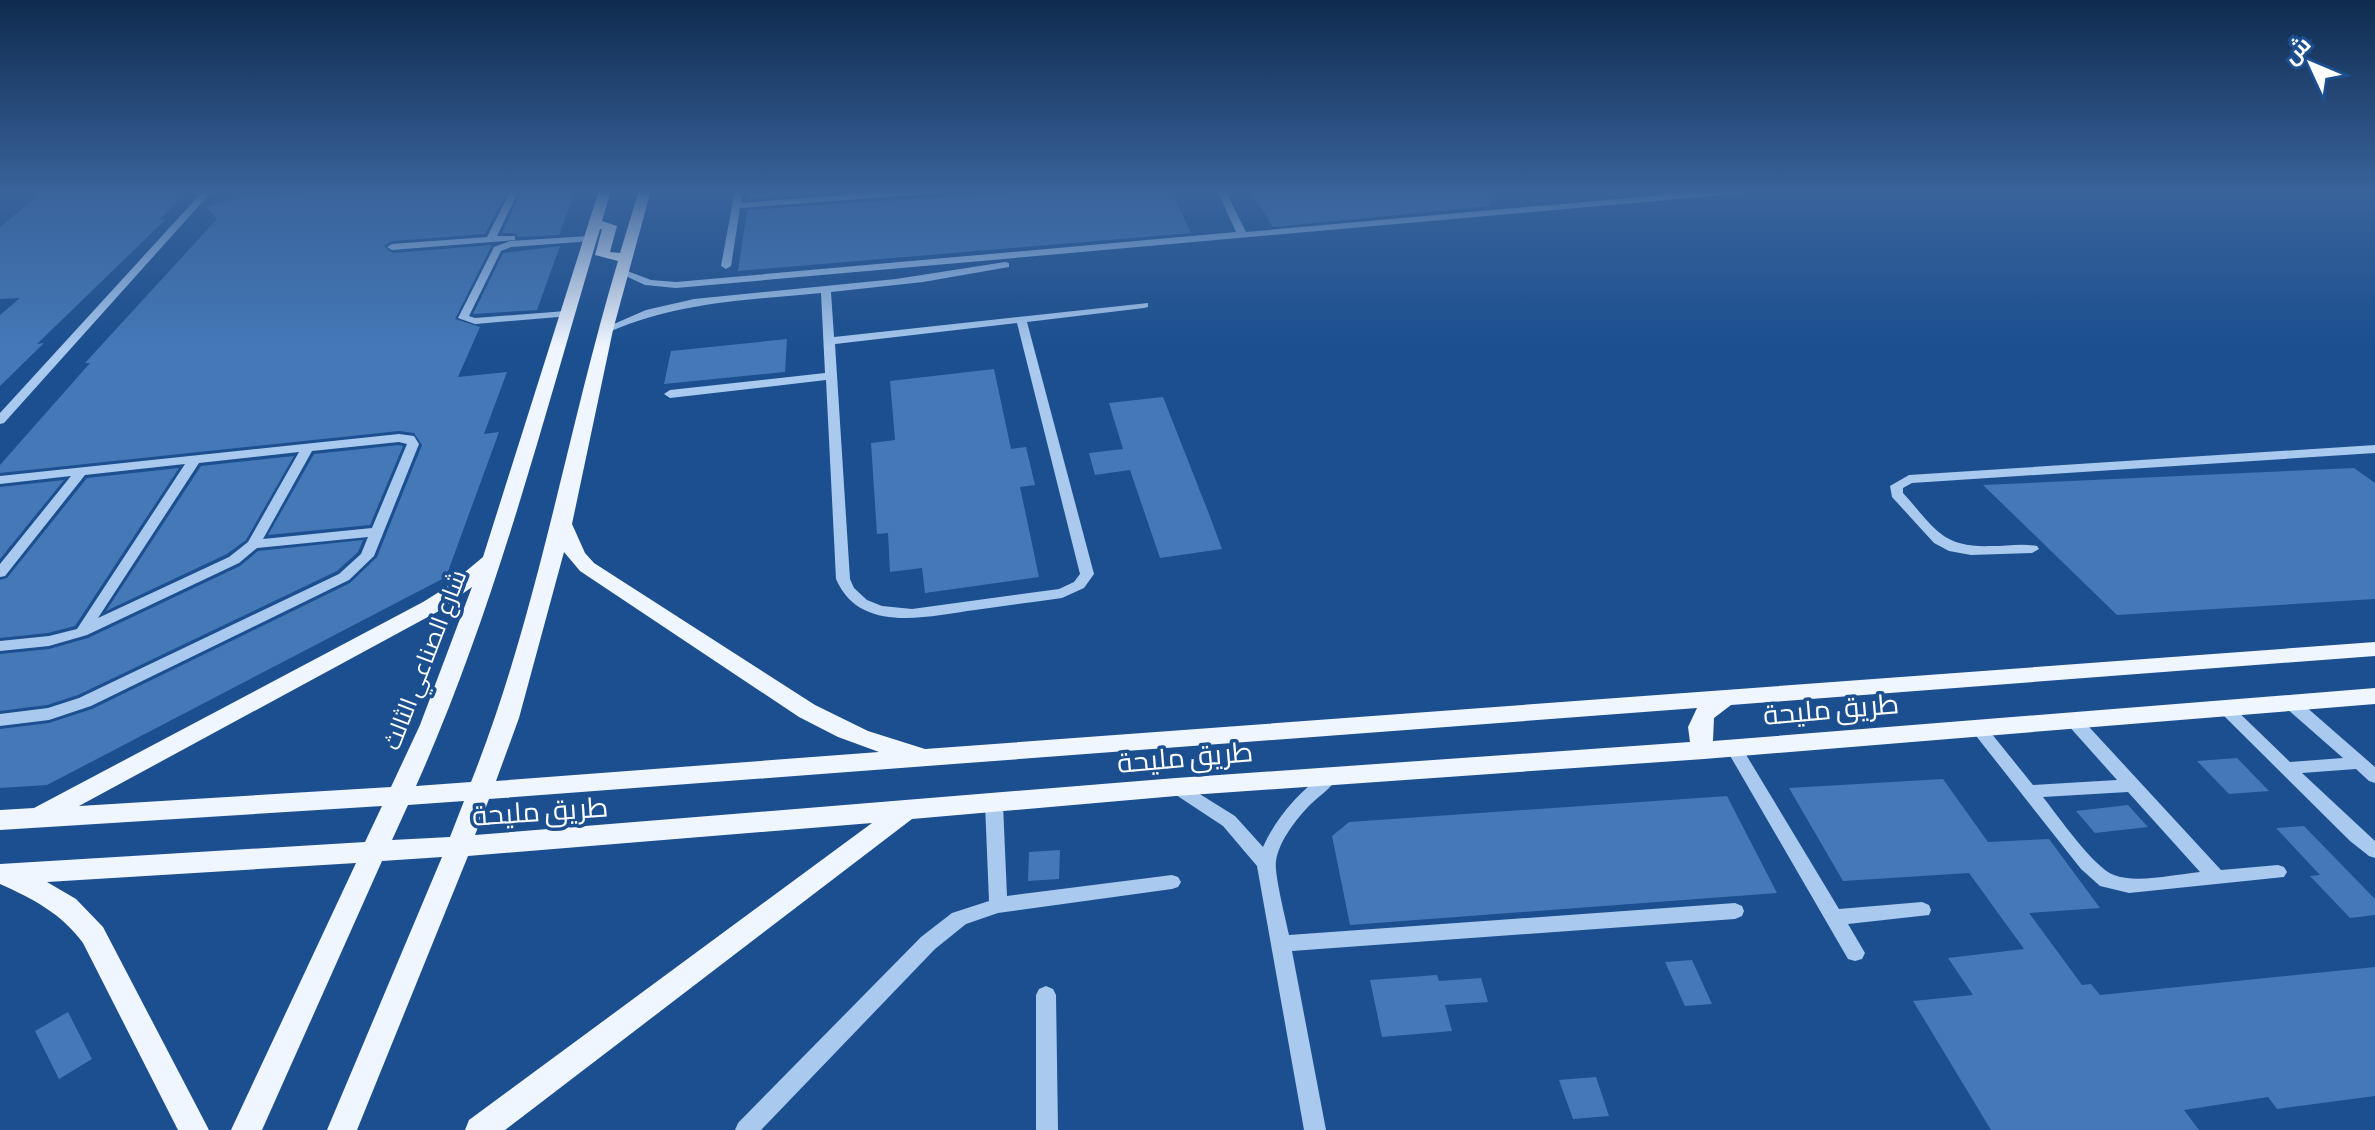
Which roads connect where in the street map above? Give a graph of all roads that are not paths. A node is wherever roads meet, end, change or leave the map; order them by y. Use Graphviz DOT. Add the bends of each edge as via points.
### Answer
graph roads {
  1 [pos="161,243"];
  2 [pos="445,243"];
  3 [pos="518,243"];
  4 [pos="587,243"];
  5 [pos="605,243"];
  6 [pos="630,243"];
  7 [pos="730,243"];
  8 [pos="1157,243"];
  9 [pos="392,247"];
  10 [pos="1056,253"];
  11 [pos="624,265"];
  12 [pos="726,266"];
  13 [pos="826,289"];
  14 [pos="1144,305"];
  15 [pos="566,314"];
  16 [pos="1021,319"];
  17 [pos="605,330"];
  18 [pos="829,341"];
  19 [pos="831,376"];
  20 [pos="670,394"];
  21 [pos="0,420"];
  22 [pos="308,447"];
  23 [pos="2375,449"];
  24 [pos="195,459"];
  25 [pos="81,472"];
  26 [pos="0,480"];
  27 [pos="562,524"];
  28 [pos="377,532"];
  29 [pos="253,544"];
  30 [pos="2032,549"];
  31 [pos="493,556"];
  32 [pos="0,573"];
  33 [pos="82,632"];
  34 [pos="0,646"];
  35 [pos="2375,649"];
  36 [pos="2375,696"];
  37 [pos="1726,698"];
  38 [pos="2291,703"];
  39 [pos="2224,708"];
  40 [pos="0,720"];
  41 [pos="2073,720"];
  42 [pos="1977,727"];
  43 [pos="1733,747"];
  44 [pos="1704,750"];
  45 [pos="952,757"];
  46 [pos="2360,763"];
  47 [pos="2285,768"];
  48 [pos="1330,777"];
  49 [pos="2375,777"];
  50 [pos="2132,785"];
  51 [pos="1176,787"];
  52 [pos="479,791"];
  53 [pos="2029,792"];
  54 [pos="398,796"];
  55 [pos="994,804"];
  56 [pos="904,812"];
  57 [pos="38,817"];
  58 [pos="0,820"];
  59 [pos="458,847"];
  60 [pos="2375,851"];
  61 [pos="374,853"];
  62 [pos="1266,863"];
  63 [pos="2278,872"];
  64 [pos="0,874"];
  65 [pos="2217,878"];
  66 [pos="1172,882"];
  67 [pos="998,905"];
  68 [pos="1922,910"];
  69 [pos="1735,911"];
  70 [pos="1834,917"];
  71 [pos="1282,944"];
  72 [pos="1855,953"];
  73 [pos="1046,995"];
  74 [pos="194,1130"];
  75 [pos="246,1130"];
  76 [pos="342,1130"];
  77 [pos="480,1130"];
  78 [pos="746,1130"];
  79 [pos="1047,1130"];
  80 [pos="1315,1130"];
  1 -- 21 [label="street"];
  2 -- 9 [label="street"];
  3 -- 15 [label="street" via="497,249 463,318"];
  4 -- 15 [label="main road, شارع الصناعي الثالث"];
  5 -- 11 [label="main road" via="602,255"];
  6 -- 11 [label="main road"];
  7 -- 12 [label="street"];
  8 -- 10 [label="street"];
  10 -- 11 [label="street" via="676,285 649,283"];
  10 -- 13 [label="street" via="927,278"];
  11 -- 17 [label="main road"];
  13 -- 17 [label="street" via="682,303"];
  13 -- 18 [label="street"];
  14 -- 16 [label="street"];
  15 -- 31 [label="main road, شارع الصناعي الثالث"];
  16 -- 18 [label="street"];
  16 -- 19 [label="street" via="1087,568 1079,585 1062,593 912,614 879,611 854,598 843,579"];
  17 -- 27 [label="main road"];
  18 -- 19 [label="street"];
  19 -- 20 [label="street"];
  22 -- 24 [label="street"];
  22 -- 28 [label="street" via="413,441"];
  22 -- 29 [label="street"];
  23 -- 30 [label="street" via="1909,479 1896,486 1897,494 1946,544 1963,550"];
  24 -- 25 [label="street"];
  24 -- 33 [label="street"];
  25 -- 26 [label="street"];
  25 -- 32 [label="street"];
  27 -- 45 [label="main road" via="587,567 807,711 874,742"];
  27 -- 52 [label="main road" via="508,718"];
  28 -- 29 [label="street"];
  28 -- 40 [label="street" via="362,563 332,583 85,702 40,716"];
  29 -- 33 [label="street" via="234,560"];
  31 -- 54 [label="main road, شارع الصناعي الثالث" via="432,725"];
  31 -- 57 [label="main road" via="430,607"];
  33 -- 34 [label="street"];
  35 -- 37 [label="main road, طريق مليحة"];
  36 -- 38 [label="main road, طريق مليحة"];
  37 -- 44 [label="main road" via="1713,704 1698,723"];
  37 -- 45 [label="main road, طريق مليحة"];
  38 -- 39 [label="main road, طريق مليحة"];
  38 -- 46 [label="street"];
  39 -- 41 [label="main road, طريق مليحة"];
  39 -- 47 [label="street"];
  41 -- 42 [label="main road, طريق مليحة"];
  41 -- 50 [label="street"];
  42 -- 43 [label="main road, طريق مليحة"];
  42 -- 53 [label="street"];
  43 -- 44 [label="main road, طريق مليحة"];
  43 -- 70 [label="street"];
  44 -- 48 [label="main road, طريق مليحة"];
  45 -- 52 [label="main road, طريق مليحة"];
  46 -- 47 [label="street"];
  46 -- 49 [label="street"];
  47 -- 60 [label="street"];
  48 -- 51 [label="main road, طريق مليحة"];
  48 -- 62 [label="street" via="1283,823"];
  50 -- 53 [label="street"];
  50 -- 65 [label="street"];
  51 -- 55 [label="main road, طريق مليحة"];
  51 -- 62 [label="street" via="1229,821"];
  52 -- 54 [label="main road, طريق مليحة"];
  52 -- 59 [label="main road"];
  53 -- 65 [label="street" via="2106,881 2129,886"];
  54 -- 57 [label="main road, طريق مليحة"];
  54 -- 61 [label="main road, شارع الصناعي الثالث"];
  55 -- 56 [label="main road, طريق مليحة"];
  55 -- 67 [label="street"];
  56 -- 59 [label="main road, طريق مليحة"];
  56 -- 77 [label="main road"];
  57 -- 58 [label="main road, طريق مليحة"];
  59 -- 61 [label="main road, طريق مليحة"];
  59 -- 76 [label="main road"];
  61 -- 64 [label="main road, طريق مليحة"];
  61 -- 75 [label="main road, شارع الصناعي الثالث"];
  62 -- 71 [label="street"];
  63 -- 65 [label="street"];
  64 -- 74 [label="main road" via="62,900 80,916"];
  66 -- 67 [label="street"];
  67 -- 78 [label="street" via="959,918 942,930"];
  68 -- 70 [label="street"];
  69 -- 71 [label="street"];
  70 -- 72 [label="street"];
  71 -- 80 [label="street"];
  73 -- 79 [label="street"];
}
